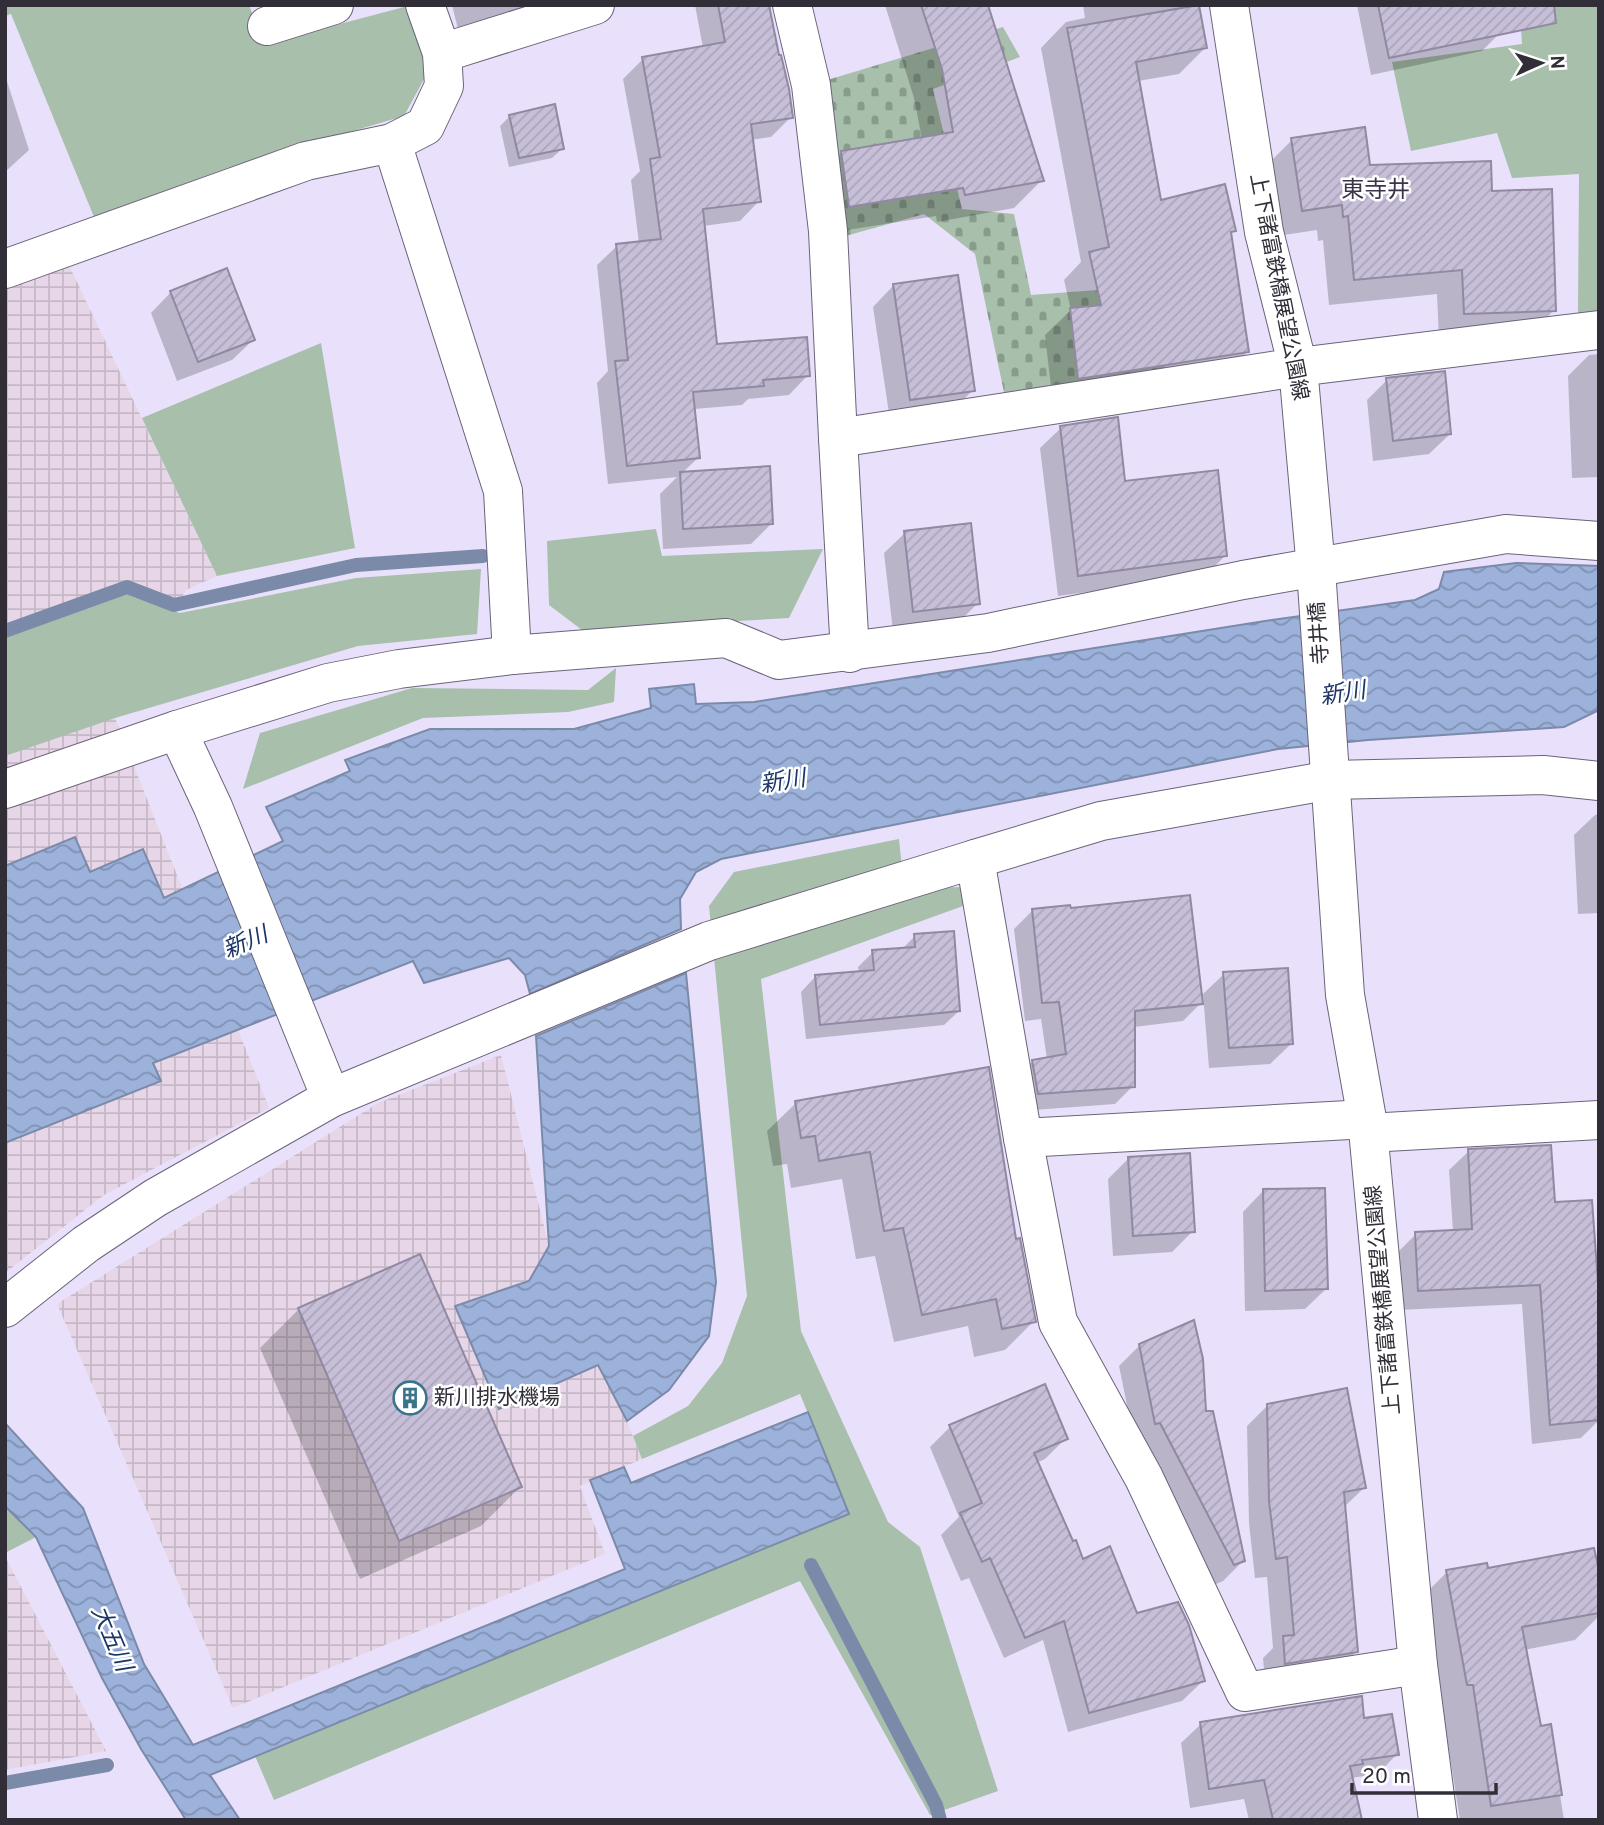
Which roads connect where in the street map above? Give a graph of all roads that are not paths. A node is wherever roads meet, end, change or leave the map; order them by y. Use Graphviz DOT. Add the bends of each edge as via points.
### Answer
graph roads {
  1 [pos="334,5"];
  2 [pos="425,5"];
  3 [pos="595,5"];
  4 [pos="792,5"];
  5 [pos="1229,5"];
  6 [pos="267,26"];
  7 [pos="442,53"];
  8 [pos="392,143"];
  9 [pos="5,269"];
  10 [pos="1599,330"];
  11 [pos="1298,367"];
  12 [pos="838,438"];
  13 [pos="1599,541"];
  14 [pos="1315,569"];
  15 [pos="850,653"];
  16 [pos="512,656"];
  17 [pos="177,730"];
  18 [pos="1331,780"];
  19 [pos="1599,781"];
  20 [pos="5,789"];
  21 [pos="975,859"];
  22 [pos="331,1098"];
  23 [pos="1599,1120"];
  24 [pos="1368,1126"];
  25 [pos="1023,1138"];
  26 [pos="5,1308"];
  27 [pos="1419,1665"];
  28 [pos="1438,1820"];
  1 -- 6 [label="street"];
  2 -- 7 [label="street"];
  3 -- 7 [label="street"];
  4 -- 12 [label="street" via="811,85 828,232"];
  5 -- 11 [label="street, 上下諸富鉄橋展望公園線" via="1264,232"];
  7 -- 8 [label="street" via="444,86 425,126"];
  8 -- 9 [label="street" via="306,161"];
  8 -- 16 [label="street" via="503,491"];
  10 -- 11 [label="street"];
  11 -- 12 [label="street"];
  11 -- 14 [label="street, 上下諸富鉄橋展望公園線"];
  12 -- 15 [label="street"];
  13 -- 14 [label="street" via="1506,534"];
  14 -- 15 [label="street" via="988,633"];
  14 -- 18 [label="street, 寺井橋"];
  15 -- 16 [label="street" via="779,660 726,638"];
  16 -- 17 [label="street" via="399,669 328,683"];
  17 -- 20 [label="street"];
  17 -- 22 [label="street"];
  18 -- 19 [label="street" via="1543,775"];
  18 -- 21 [label="street" via="1101,821"];
  18 -- 24 [label="street, 上下諸富鉄橋展望公園線" via="1345,995"];
  21 -- 22 [label="street" via="709,940"];
  21 -- 25 [label="street"];
  22 -- 26 [label="street" via="155,1198 86,1244"];
  23 -- 24 [label="street"];
  24 -- 25 [label="street"];
  24 -- 27 [label="street, 上下諸富鉄橋展望公園線"];
  25 -- 27 [label="street" via="1058,1322 1144,1478 1245,1692"];
  27 -- 28 [label="street, 上下諸富鉄橋展望公園線"];
}
